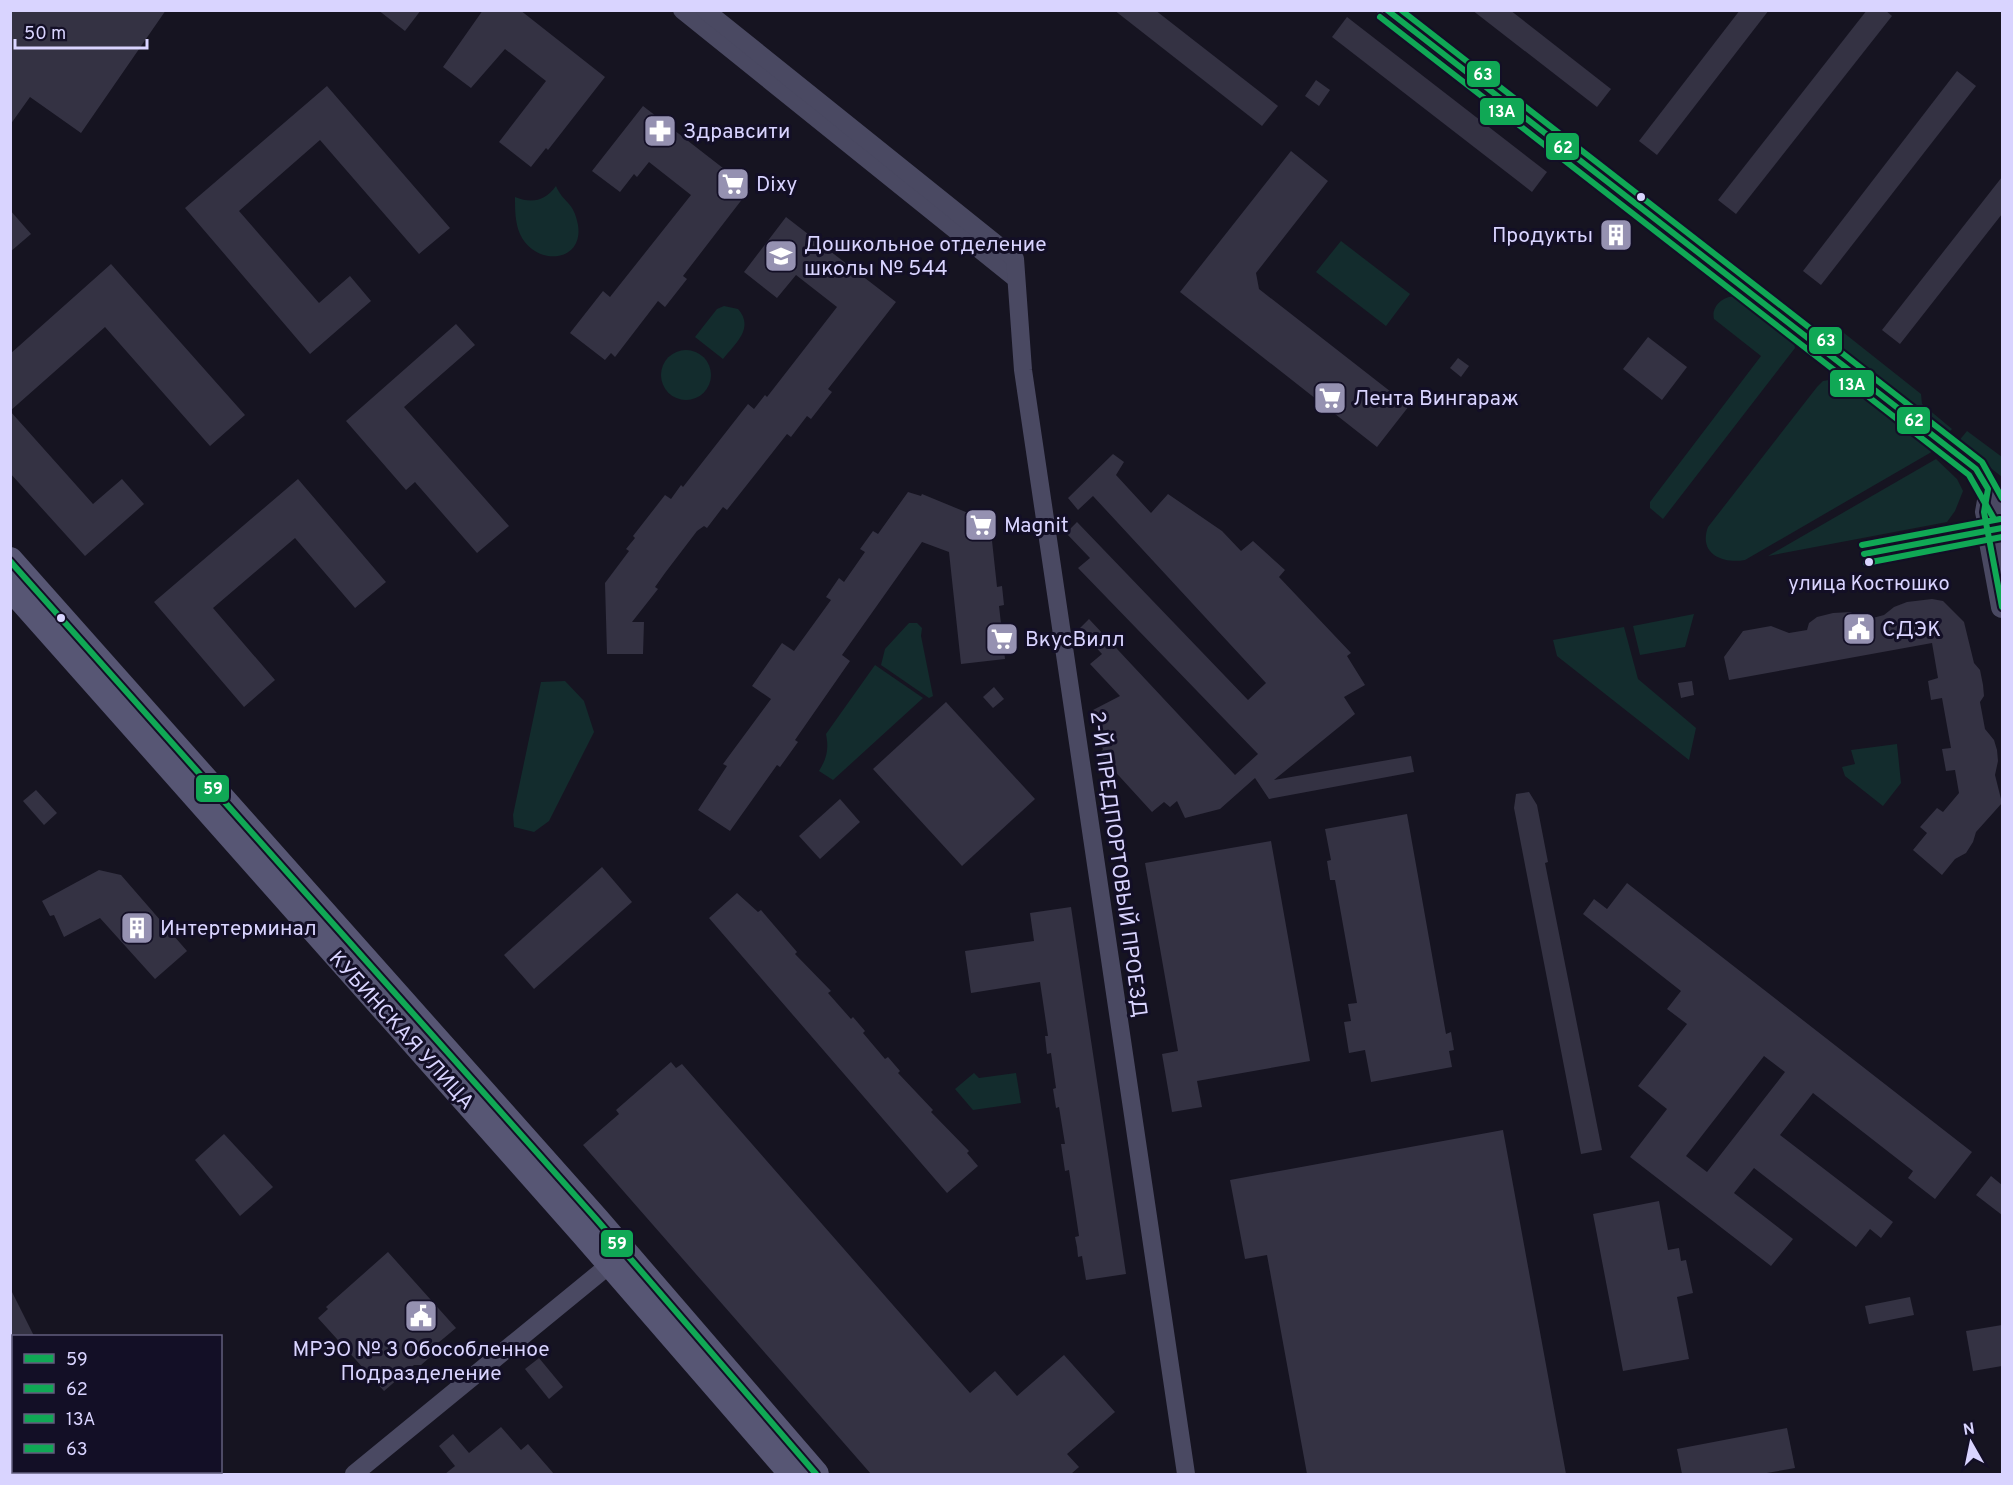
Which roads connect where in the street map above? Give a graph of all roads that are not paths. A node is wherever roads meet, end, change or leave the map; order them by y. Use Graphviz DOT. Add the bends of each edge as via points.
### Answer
graph roads {
  1 [pos="682,10"];
  2 [pos="705,10"];
  3 [pos="1386,10"];
  4 [pos="1015,278"];
  5 [pos="1998,525"];
  6 [pos="10,560"];
  7 [pos="10,588"];
  8 [pos="2002,607"];
  9 [pos="618,1258"];
  10 [pos="354,1474"];
  11 [pos="792,1474"];
  12 [pos="816,1474"];
  13 [pos="1186,1474"];
  1 -- 4 [label="street"];
  2 -- 4 [label="street, 2-Й ПРЕДПОРТОВЫЙ ПРОЕЗД" via="1015,259"];
  3 -- 5 [label="street" via="1976,470 1988,489 1984,512"];
  4 -- 13 [label="street, 2-Й ПРЕДПОРТОВЫЙ ПРОЕЗД" via="1023,370"];
  5 -- 8 [label="street"];
  6 -- 9 [label="main road, КУБИНСКАЯ УЛИЦА"];
  7 -- 9 [label="main road, КУБИНСКАЯ УЛИЦА"];
  9 -- 10 [label="street"];
  9 -- 11 [label="main road, КУБИНСКАЯ УЛИЦА"];
  9 -- 12 [label="main road, КУБИНСКАЯ УЛИЦА"];
}
